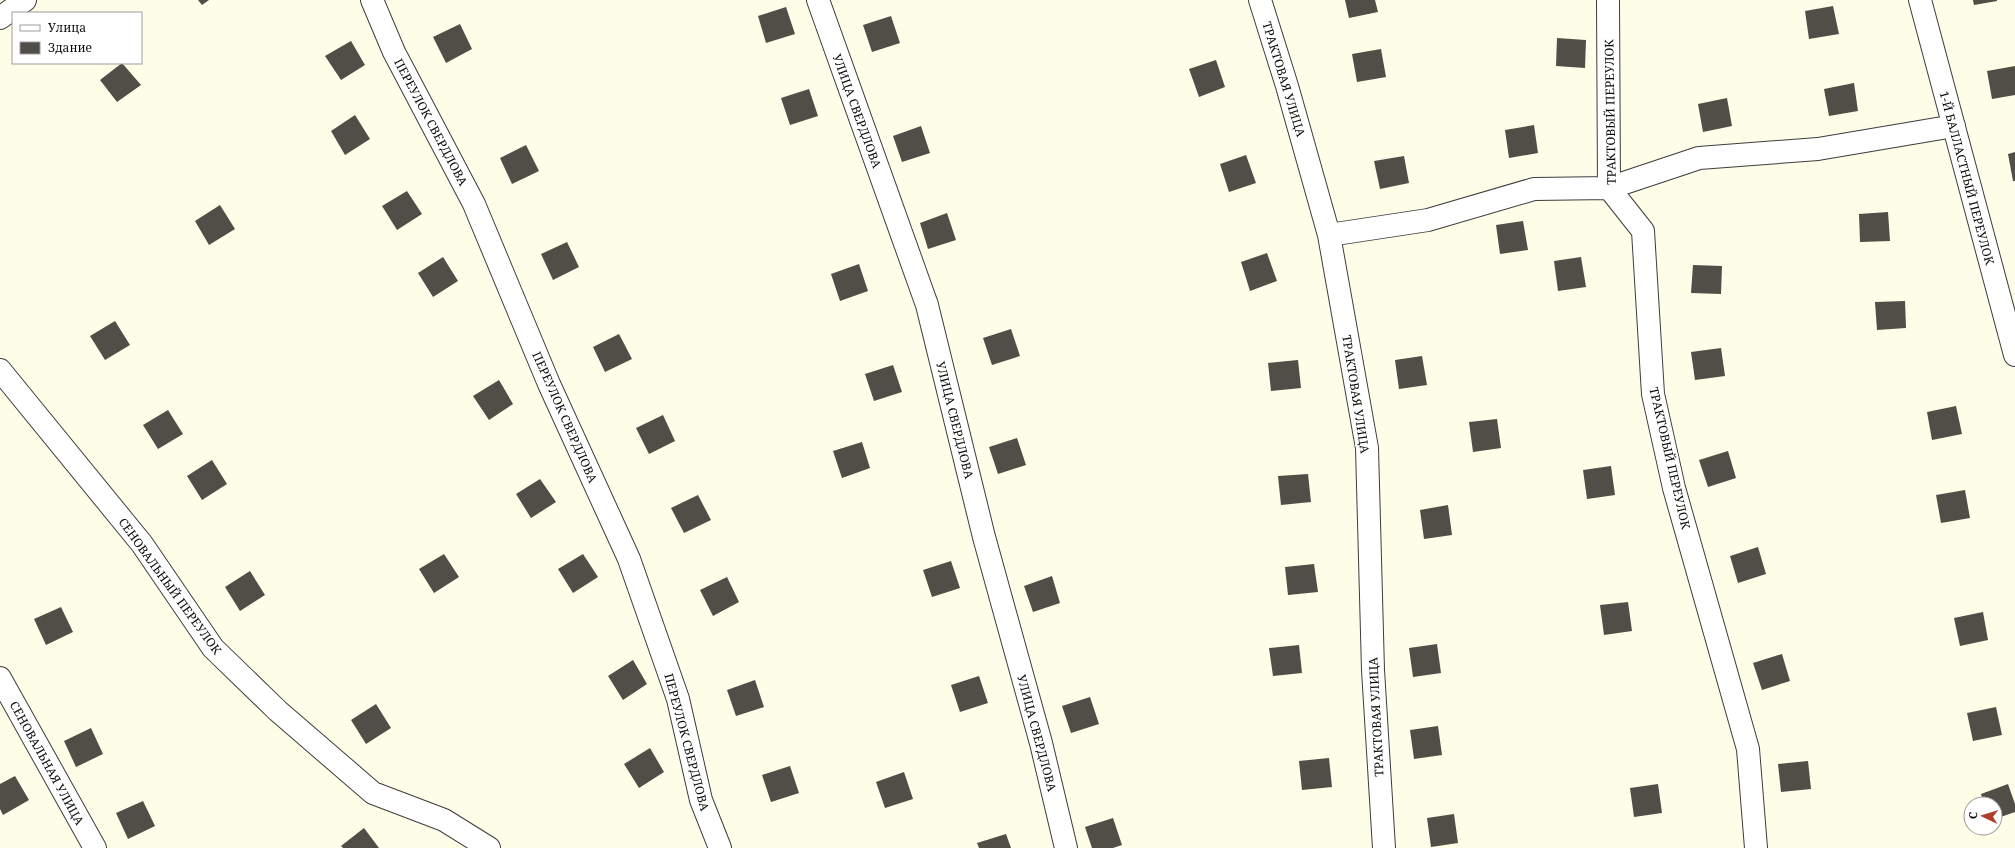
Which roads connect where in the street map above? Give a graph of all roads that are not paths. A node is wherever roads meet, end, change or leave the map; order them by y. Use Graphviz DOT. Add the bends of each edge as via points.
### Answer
graph roads {
  1 [pos="25,0"];
  2 [pos="372,0"];
  3 [pos="818,0"];
  4 [pos="1260,0"];
  5 [pos="1608,0"];
  6 [pos="1920,0"];
  7 [pos="0,18"];
  8 [pos="1954,126"];
  9 [pos="1609,188"];
  10 [pos="1329,235"];
  11 [pos="2015,355"];
  12 [pos="0,370"];
  13 [pos="0,678"];
  14 [pos="95,848"];
  15 [pos="488,848"];
  16 [pos="720,848"];
  17 [pos="1066,848"];
  18 [pos="1384,848"];
  19 [pos="1756,848"];
  1 -- 7 [label="street"];
  2 -- 16 [label="street, ПЕРЕУЛОК СВЕРДЛОВА" via="394,52 474,204 549,384 629,559 678,699 701,800"];
  3 -- 17 [label="street, УЛИЦА СВЕРДЛОВА" via="927,305 984,537 1041,743"];
  4 -- 10 [label="street, ТРАКТОВАЯ УЛИЦА"];
  5 -- 9 [label="street, ТРАКТОВЫЙ ПЕРЕУЛОК"];
  6 -- 8 [label="street, 1-Й БАЛЛАСТНЫЙ ПЕРЕУЛОК"];
  8 -- 9 [label="street" via="1818,149 1699,158"];
  8 -- 11 [label="street, 1-Й БАЛЛАСТНЫЙ ПЕРЕУЛОК"];
  9 -- 10 [label="street" via="1534,189 1428,220"];
  9 -- 19 [label="street, ТРАКТОВЫЙ ПЕРЕУЛОК" via="1643,231 1653,394 1674,488 1748,749"];
  10 -- 18 [label="street, ТРАКТОВАЯ УЛИЦА" via="1367,448 1373,670"];
  12 -- 15 [label="street, СЕНОВАЛЬНЫЙ ПЕРЕУЛОК" via="142,544 213,648 278,711 373,793 444,820"];
  13 -- 14 [label="street, СЕНОВАЛЬНАЯ УЛИЦА"];
}
